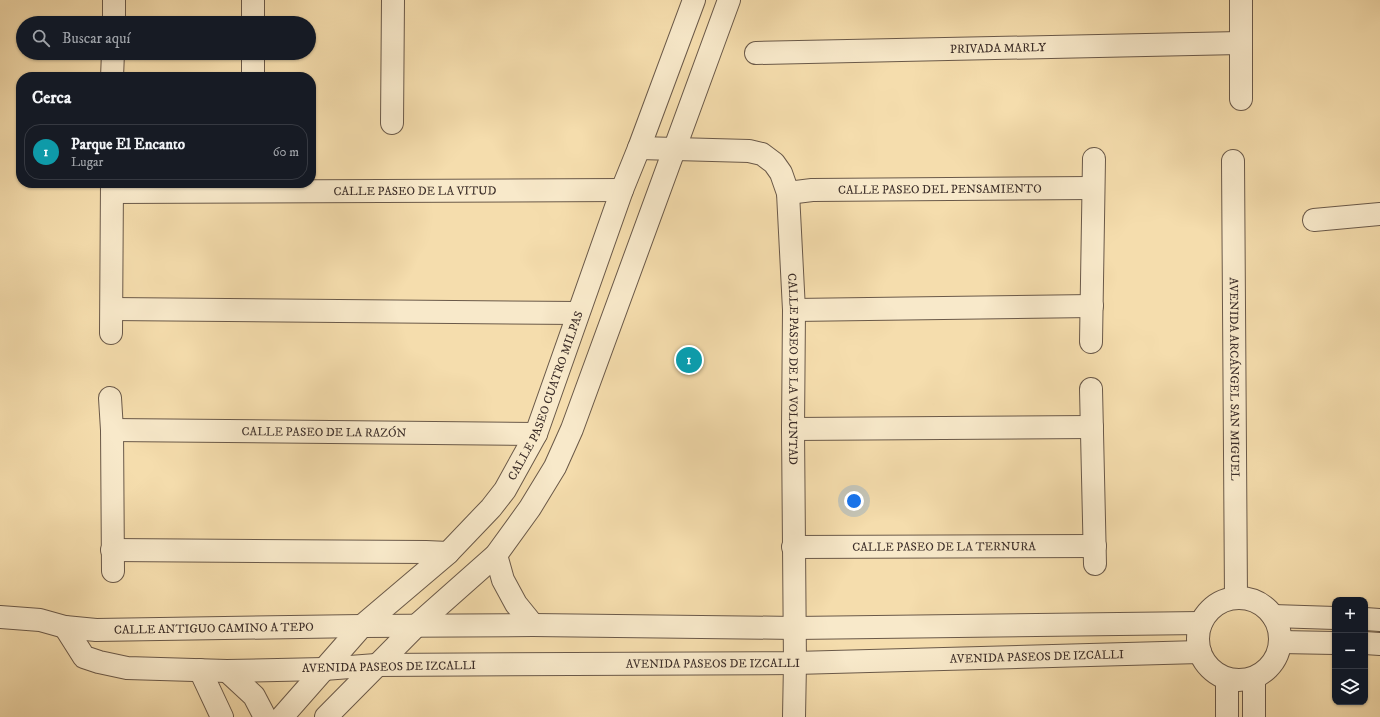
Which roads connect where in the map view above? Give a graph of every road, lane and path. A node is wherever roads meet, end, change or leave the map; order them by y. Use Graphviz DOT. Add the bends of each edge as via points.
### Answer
graph roads {
  1 [pos="114,0"];
  2 [pos="253,0"];
  3 [pos="393,0"];
  4 [pos="694,0"];
  5 [pos="729,0"];
  6 [pos="1241,0"];
  7 [pos="114,16"];
  8 [pos="253,16"];
  9 [pos="1240,43"];
  10 [pos="756,53"];
  11 [pos="113,60"];
  12 [pos="253,60"];
  13 [pos="112,72"];
  14 [pos="253,72"];
  15 [pos="1241,99"];
  16 [pos="392,122"];
  17 [pos="639,148"];
  18 [pos="674,148"];
  19 [pos="1094,159"];
  20 [pos="1233,161"];
  21 [pos="112,188"];
  22 [pos="282,188"];
  23 [pos="1092,188"];
  24 [pos="622,190"];
  25 [pos="788,193"];
  26 [pos="1380,214"];
  27 [pos="1314,220"];
  28 [pos="1092,306"];
  29 [pos="112,309"];
  30 [pos="794,310"];
  31 [pos="578,313"];
  32 [pos="111,333"];
  33 [pos="1091,342"];
  34 [pos="1091,389"];
  35 [pos="110,398"];
  36 [pos="1092,427"];
  37 [pos="793,429"];
  38 [pos="112,430"];
  39 [pos="536,434"];
  40 [pos="793,547"];
  41 [pos="448,553"];
  42 [pos="496,554"];
  43 [pos="1236,598"];
  44 [pos="1273,616"];
  45 [pos="0,617"];
  46 [pos="1332,618"];
  47 [pos="1368,619"];
  48 [pos="1380,620"];
  49 [pos="1201,622"];
  50 [pos="417,625"];
  51 [pos="533,625"];
  52 [pos="362,626"];
  53 [pos="65,627"];
  54 [pos="795,628"];
  55 [pos="1280,642"];
  56 [pos="1332,643"];
  57 [pos="1368,643"];
  58 [pos="1380,644"];
  59 [pos="1200,652"];
  60 [pos="795,663"];
  61 [pos="376,665"];
  62 [pos="324,669"];
  63 [pos="200,670"];
  64 [pos="226,671"];
  65 [pos="1254,678"];
  66 [pos="1227,679"];
  67 [pos="222,717"];
  68 [pos="264,717"];
  69 [pos="282,717"];
  70 [pos="326,717"];
  71 [pos="794,717"];
  72 [pos="1227,717"];
  73 [pos="1254,717"];
  1 -- 7 [label="street"];
  2 -- 8 [label="street"];
  3 -- 16 [label="street"];
  4 -- 17 [label="street, CALLE PASEO CUATRO MILPAS"];
  5 -- 18 [label="street"];
  6 -- 9 [label="street"];
  9 -- 10 [label="street, PRIVADA MARLY"];
  9 -- 15 [label="street"];
  11 -- 13 [label="street"];
  12 -- 14 [label="street"];
  17 -- 18 [label="street, CALLE PASEO DE LA VOLUNTAD"];
  17 -- 24 [label="street, CALLE PASEO CUATRO MILPAS"];
  18 -- 25 [label="street, CALLE PASEO DE LA VOLUNTAD" via="749,151 762,154 778,168"];
  18 -- 42 [label="street" via="572,429 555,467 530,508"];
  19 -- 23 [label="street"];
  20 -- 43 [label="street, AVENIDA ARCÁNGEL SAN MIGUEL"];
  21 -- 29 [label="street, CALLE PASEO DE LA VITUD"];
  22 -- 24 [label="street, CALLE PASEO DE LA VITUD"];
  23 -- 25 [label="street, CALLE PASEO DEL PENSAMIENTO" via="812,190"];
  23 -- 28 [label="street"];
  24 -- 31 [label="street, CALLE PASEO CUATRO MILPAS"];
  25 -- 30 [label="street, CALLE PASEO DE LA VOLUNTAD"];
  26 -- 27 [label="street"];
  28 -- 30 [label="street"];
  28 -- 33 [label="street"];
  29 -- 31 [label="street"];
  29 -- 32 [label="street, CALLE PASEO DE LA VITUD"];
  30 -- 37 [label="street, CALLE PASEO DE LA VOLUNTAD"];
  31 -- 39 [label="street, CALLE PASEO CUATRO MILPAS"];
  34 -- 36 [label="street, CALLE PASEO DE LA TERNURA"];
  35 -- 38 [label="street"];
  36 -- 37 [label="street"];
  36 -- 40 [label="street, CALLE PASEO DE LA TERNURA" via="1095,555"];
  37 -- 40 [label="street, CALLE PASEO DE LA VOLUNTAD"];
  38 -- 39 [label="street, CALLE PASEO DE LA RAZÓN"];
  38 -- 41 [label="street" via="113,560"];
  39 -- 41 [label="street, CALLE PASEO CUATRO MILPAS" via="505,490"];
  40 -- 54 [label="street, CALLE PASEO DE LA VOLUNTAD"];
  41 -- 52 [label="street, CALLE PASEO CUATRO MILPAS"];
  42 -- 50 [label="street"];
  42 -- 51 [label="street" via="504,580 516,604"];
  43 -- 44 [label="street" via="1255,601"];
  43 -- 49 [label="street" via="1222,601 1209,610"];
  44 -- 46 [label="street"];
  44 -- 55 [label="street" via="1279,628"];
  45 -- 53 [label="street, CALLE ANTIGUO CAMINO A TEPO" via="40,620"];
  47 -- 48 [label="street"];
  49 -- 54 [label="street"];
  49 -- 59 [label="street" via="1198,637"];
  50 -- 51 [label="street"];
  50 -- 52 [label="street"];
  50 -- 61 [label="street"];
  51 -- 54 [label="street"];
  52 -- 53 [label="street, CALLE ANTIGUO CAMINO A TEPO" via="96,630"];
  52 -- 62 [label="street, CALLE PASEO CUATRO MILPAS"];
  53 -- 63 [label="street, AVENIDA PASEOS DE IZCALLI" via="84,656 99,662 127,668"];
  54 -- 60 [label="street, CALLE PASEO DE LA VOLUNTAD"];
  55 -- 56 [label="street"];
  55 -- 65 [label="street" via="1273,664"];
  57 -- 58 [label="street"];
  59 -- 60 [label="street, AVENIDA PASEOS DE IZCALLI"];
  59 -- 66 [label="street" via="1210,669"];
  60 -- 61 [label="street, AVENIDA PASEOS DE IZCALLI"];
  60 -- 71 [label="street, CALLE PASEO DE LA VOLUNTAD"];
  61 -- 62 [label="street, AVENIDA PASEOS DE IZCALLI"];
  61 -- 70 [label="street"];
  62 -- 64 [label="street, AVENIDA PASEOS DE IZCALLI"];
  62 -- 69 [label="street, CALLE PASEO CUATRO MILPAS"];
  63 -- 64 [label="street, AVENIDA PASEOS DE IZCALLI"];
  63 -- 67 [label="street"];
  64 -- 68 [label="street" via="254,696"];
  65 -- 66 [label="street"];
  65 -- 73 [label="street"];
  66 -- 72 [label="street"];
}
